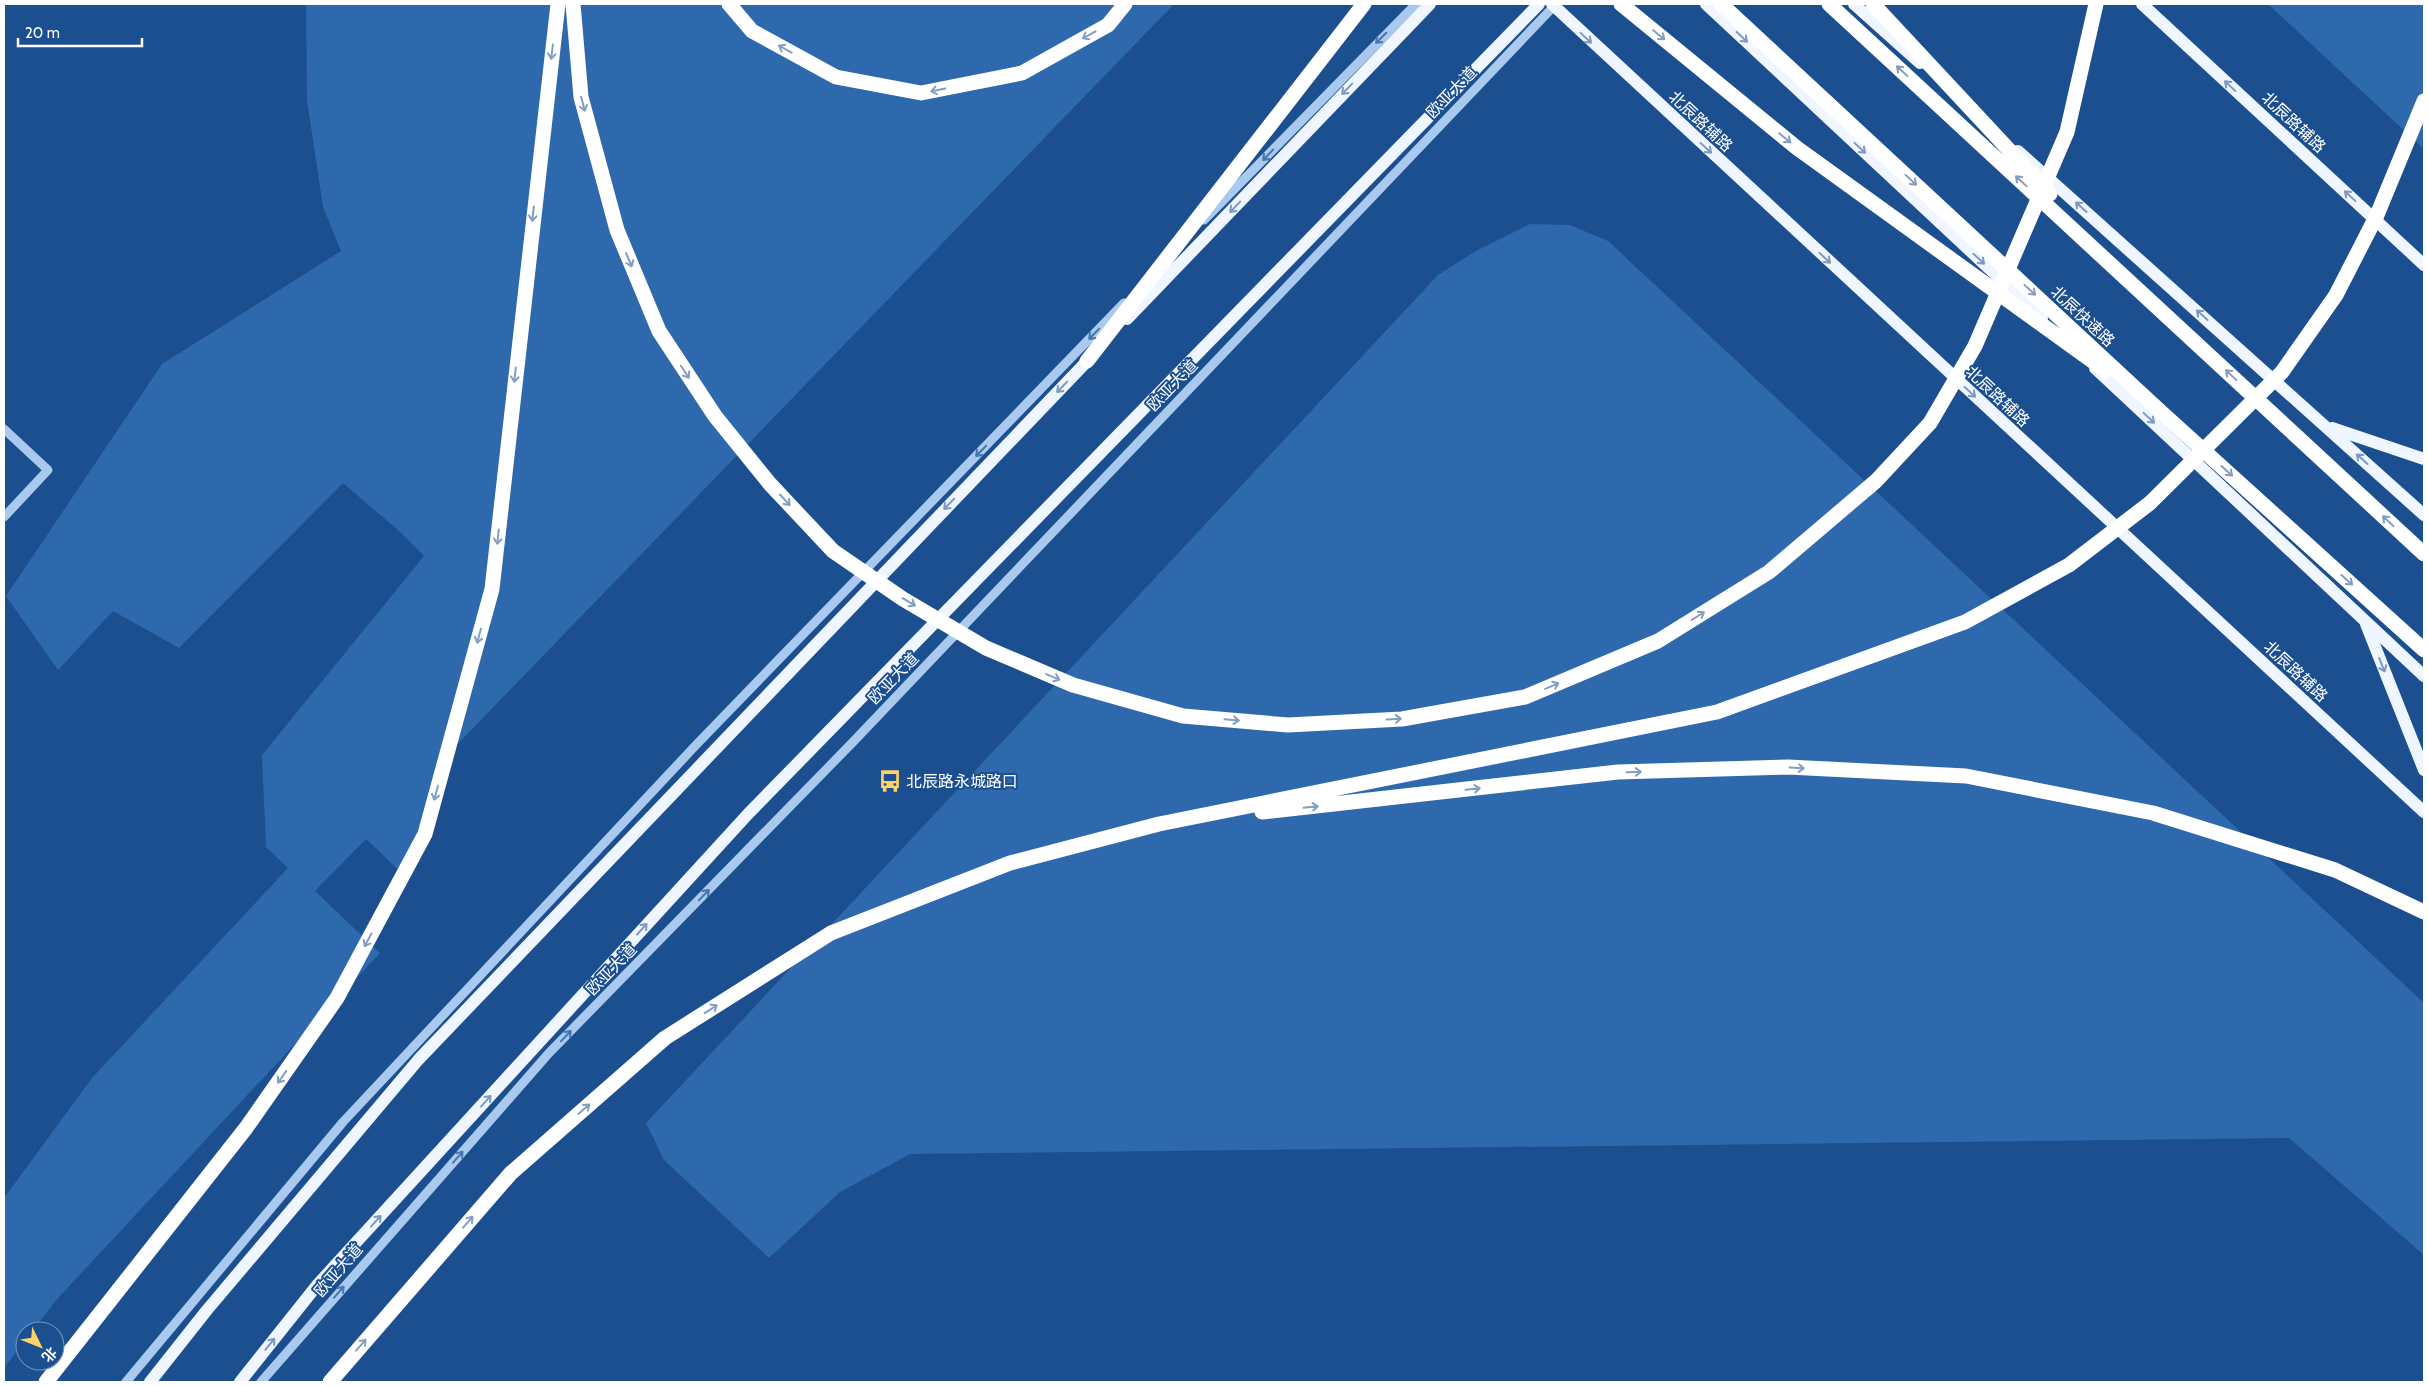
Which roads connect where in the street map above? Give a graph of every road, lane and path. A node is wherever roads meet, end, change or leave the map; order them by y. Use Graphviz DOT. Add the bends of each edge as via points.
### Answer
graph roads {
  1 [pos="558,4"];
  2 [pos="574,4"];
  3 [pos="729,4"];
  4 [pos="1125,4"];
  5 [pos="1364,4"];
  6 [pos="1416,4"];
  7 [pos="1430,4"];
  8 [pos="1539,4"];
  9 [pos="1621,4"];
  10 [pos="1706,4"];
  11 [pos="1721,4"];
  12 [pos="1829,4"];
  13 [pos="1854,4"];
  14 [pos="1873,4"];
  15 [pos="2096,4"];
  16 [pos="2142,4"];
  17 [pos="1553,5"];
  18 [pos="2424,101"];
  19 [pos="2424,264"];
  20 [pos="2143,294"];
  21 [pos="1087,361"];
  22 [pos="2161,412"];
  23 [pos="2326,426"];
  24 [pos="4,428"];
  25 [pos="2424,459"];
  26 [pos="2424,515"];
  27 [pos="4,517"];
  28 [pos="2424,554"];
  29 [pos="2364,620"];
  30 [pos="2424,650"];
  31 [pos="2424,676"];
  32 [pos="2424,770"];
  33 [pos="2424,812"];
  34 [pos="1159,824"];
  35 [pos="2424,912"];
  36 [pos="46,1382"];
  37 [pos="126,1382"];
  38 [pos="150,1382"];
  39 [pos="240,1382"];
  40 [pos="261,1382"];
  41 [pos="330,1382"];
  1 -- 36 [label="highway, one-way" via="492,589 425,834 337,998 246,1128"];
  2 -- 15 [label="highway, one-way" via="581,97 617,230 659,331 715,416 770,484 833,552 986,648 1073,685 1183,716 1288,725 1402,719 1525,697 1658,641 1770,572 1876,481 1930,422 1975,346 2067,132"];
  4 -- 3 [label="highway, one-way" via="1108,25 1022,73 921,93 836,77 752,31"];
  5 -- 21 [label="highway"];
  6 -- 37 [label="street, one-way" via="690,752 476,978 343,1122"];
  7 -- 21 [label="main road, one-way"];
  39 -- 8 [label="main road, one-way" via="318,1284 748,814"];
  9 -- 22 [label="highway, one-way" via="1797,148"];
  10 -- 29 [label="main road, one-way"];
  11 -- 22 [label="highway, 北辰快速路, one-way"];
  20 -- 12 [label="highway, one-way"];
  23 -- 13 [label="main road, one-way"];
  14 -- 20 [label="highway"];
  19 -- 16 [label="main road, 北辰路辅路, one-way"];
  17 -- 33 [label="main road, 北辰路辅路, one-way"];
  40 -- 17 [label="street, 欧亚大道, one-way" via="549,1053 852,743"];
  18 -- 34 [label="highway" via="2376,215 2340,286 2282,372 2150,503 2069,566 1965,622 1717,712"];
  28 -- 20 [label="highway, one-way"];
  21 -- 38 [label="main road, one-way" via="419,1058"];
  22 -- 30 [label="highway, 北辰快速路, one-way"];
  23 -- 25 [label="main road"];
  26 -- 23 [label="main road, one-way"];
  24 -- 27 [label="street" via="48,470"];
  29 -- 31 [label="main road"];
  29 -- 32 [label="main road, one-way"];
  34 -- 35 [label="highway, one-way" via="1618,772 1788,767 1966,776 2153,813 2335,870"];
  41 -- 34 [label="highway, one-way" via="510,1173 665,1038 831,932 1010,863"];
}
